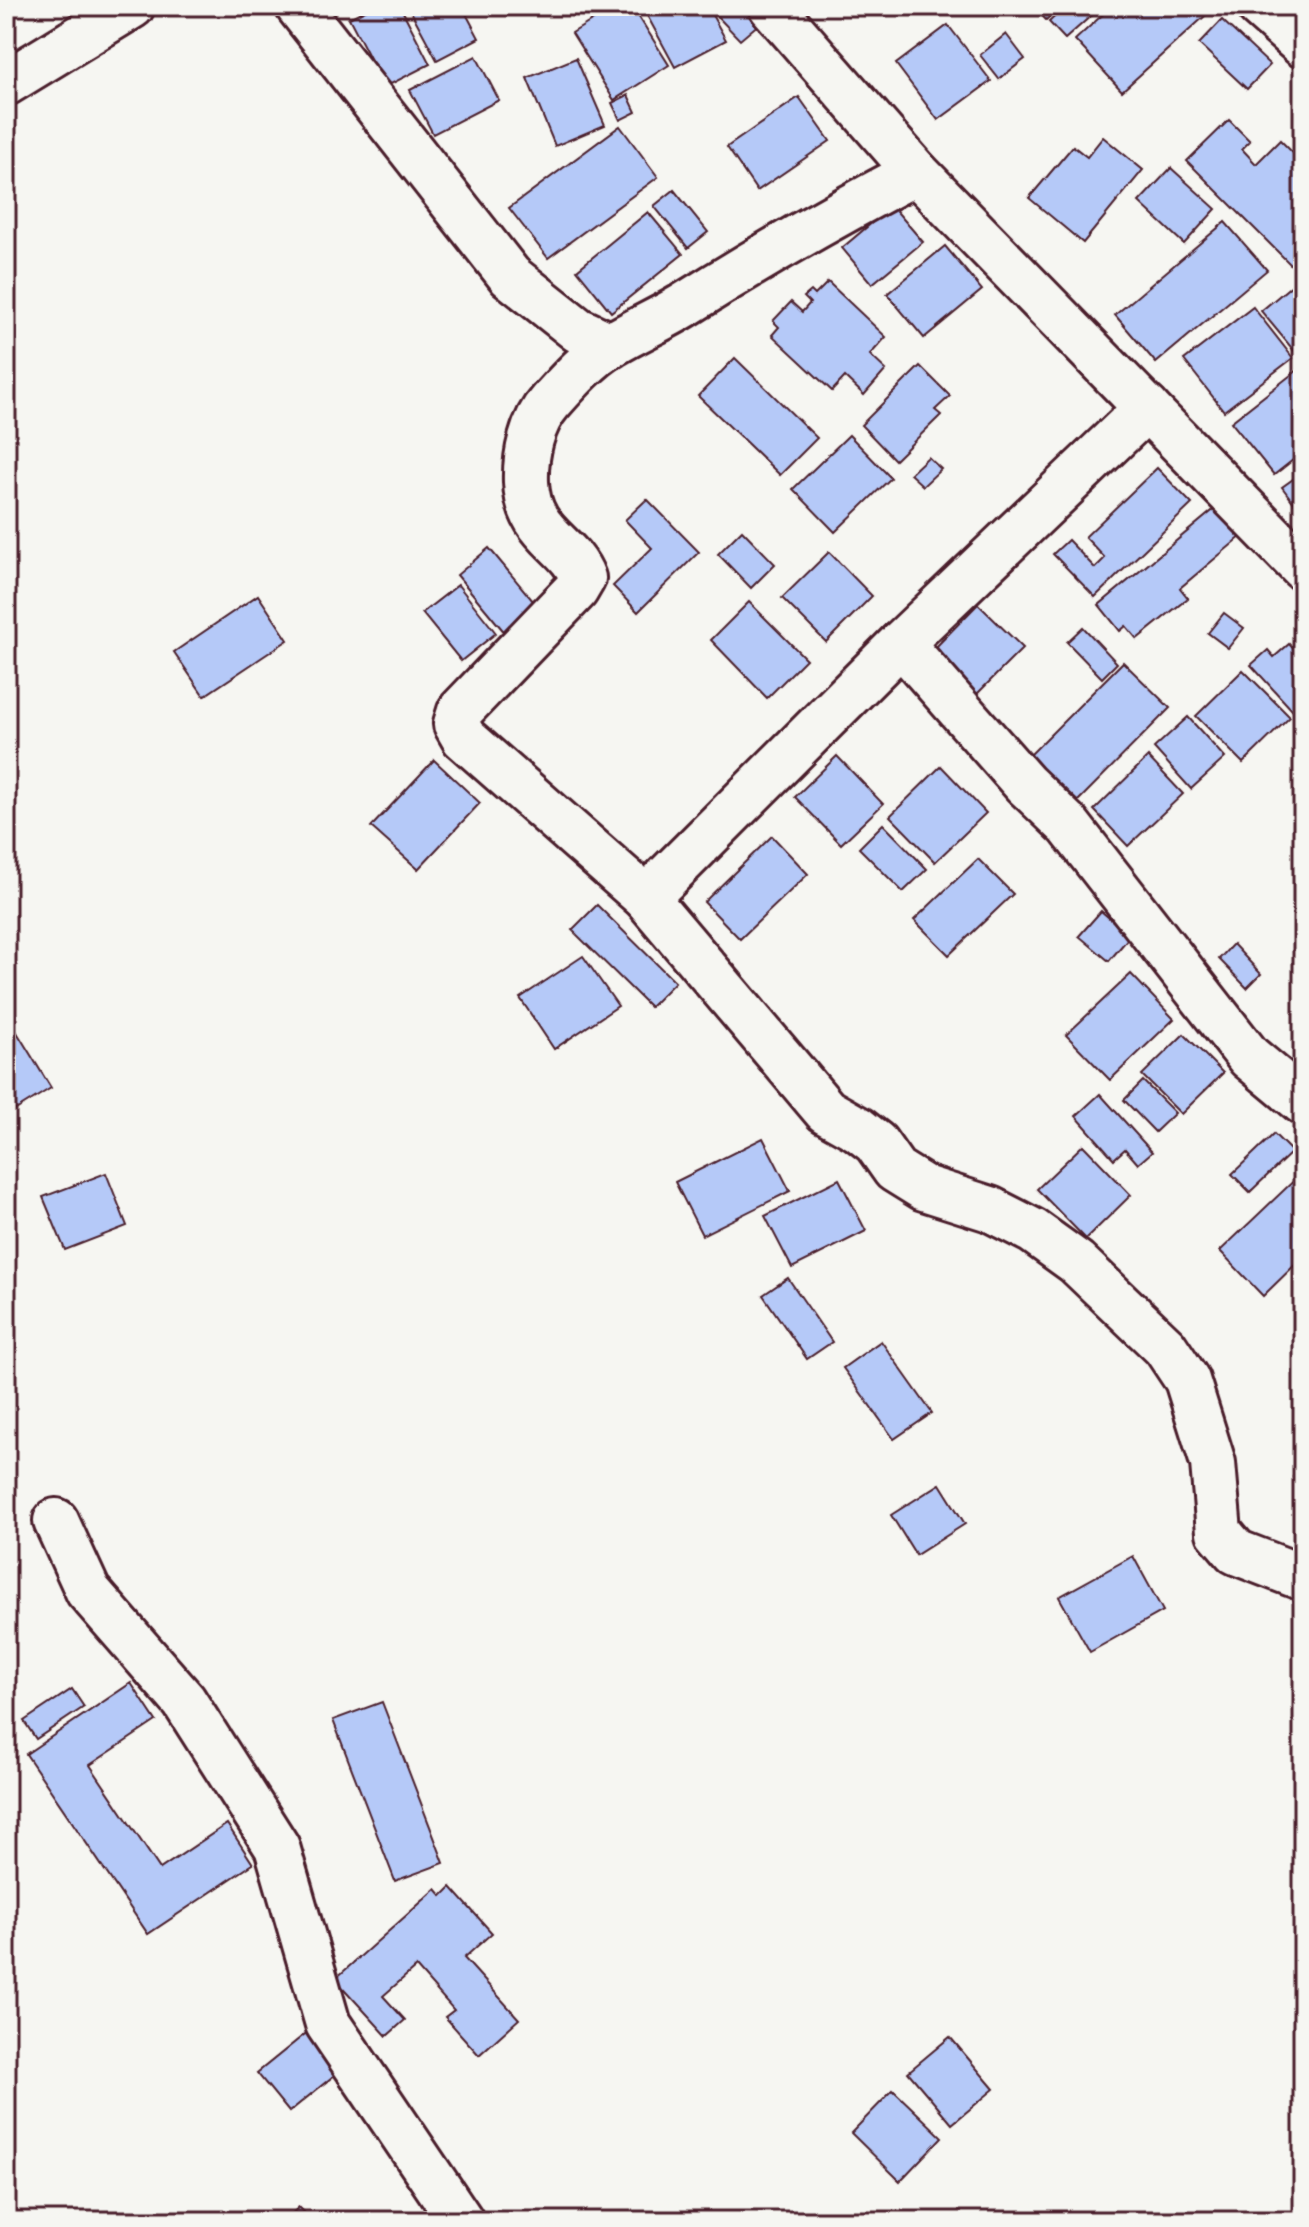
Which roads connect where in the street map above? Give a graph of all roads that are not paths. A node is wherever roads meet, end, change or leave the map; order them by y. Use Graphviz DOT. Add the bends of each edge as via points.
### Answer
graph roads {
  1 [pos="132,6"];
  2 [pos="771,6"];
  3 [pos="1259,6"];
  4 [pos="316,12"];
  5 [pos="1303,45"];
  6 [pos="6,83"];
  7 [pos="916,172"];
  8 [pos="610,345"];
  9 [pos="1147,408"];
  10 [pos="1303,568"];
  11 [pos="901,643"];
  12 [pos="646,898"];
  13 [pos="1303,1102"];
  14 [pos="56,1521"];
  15 [pos="1303,1578"];
  16 [pos="461,2221"];
  1 -- 6 [label="street"];
  2 -- 7 [label="street"];
  3 -- 5 [label="street"];
  4 -- 8 [label="street" via="510,276 578,330"];
  7 -- 8 [label="street"];
  7 -- 9 [label="street"];
  8 -- 12 [label="street" via="549,403 529,446 525,483 532,513 546,536 578,565 583,578 460,711 456,724 464,738"];
  9 -- 10 [label="street"];
  9 -- 11 [label="street"];
  11 -- 12 [label="street"];
  11 -- 13 [label="street" via="1025,784 1069,826 1249,1057"];
  12 -- 15 [label="street" via="826,1111 876,1143 895,1170 924,1188 990,1209 1033,1231 1076,1262 1165,1347 1187,1380 1213,1463 1219,1532 1236,1552"];
  14 -- 16 [label="street" via="88,1591 184,1701 277,1847 328,2024"];
}
